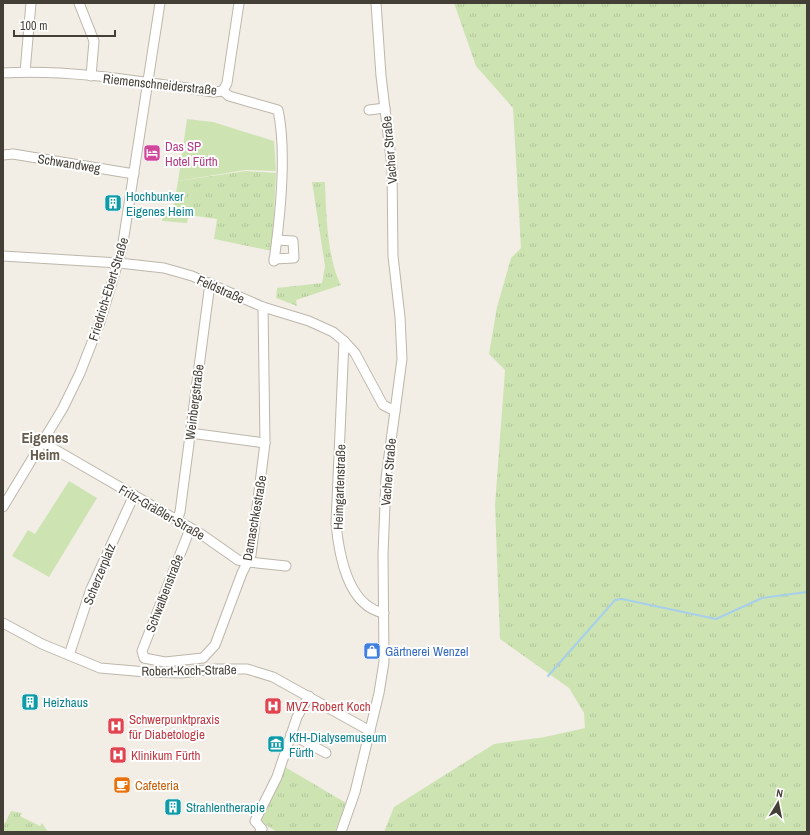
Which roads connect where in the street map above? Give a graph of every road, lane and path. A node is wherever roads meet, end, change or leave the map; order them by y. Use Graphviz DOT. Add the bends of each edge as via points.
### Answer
graph roads {
  1 [pos="31,3"];
  2 [pos="79,3"];
  3 [pos="160,3"];
  4 [pos="239,3"];
  5 [pos="376,3"];
  6 [pos="25,72"];
  7 [pos="3,73"];
  8 [pos="91,76"];
  9 [pos="147,83"];
  10 [pos="223,91"];
  11 [pos="385,108"];
  12 [pos="369,110"];
  13 [pos="3,155"];
  14 [pos="134,174"];
  15 [pos="277,240"];
  16 [pos="3,256"];
  17 [pos="119,263"];
  18 [pos="210,283"];
  19 [pos="263,307"];
  20 [pos="344,341"];
  21 [pos="395,411"];
  22 [pos="190,434"];
  23 [pos="42,442"];
  24 [pos="265,443"];
  25 [pos="134,496"];
  26 [pos="3,507"];
  27 [pos="177,520"];
  28 [pos="190,529"];
  29 [pos="248,562"];
  30 [pos="286,566"];
  31 [pos="384,613"];
  32 [pos="3,623"];
  33 [pos="69,655"];
  34 [pos="144,658"];
  35 [pos="309,696"];
  36 [pos="370,731"];
  37 [pos="291,734"];
  38 [pos="326,753"];
  39 [pos="260,832"];
  40 [pos="341,832"];
  1 -- 6 [label="street"];
  2 -- 8 [label="street" via="94,41"];
  3 -- 9 [label="street, Friedrich-Ebert-Straße"];
  4 -- 10 [label="street" via="227,83"];
  5 -- 11 [label="street, Vacher Straße"];
  6 -- 7 [label="street, Riemenschneiderstraße"];
  6 -- 8 [label="street, Riemenschneiderstraße"];
  8 -- 9 [label="street, Riemenschneiderstraße"];
  9 -- 10 [label="street, Riemenschneiderstraße"];
  9 -- 14 [label="street, Friedrich-Ebert-Straße"];
  10 -- 15 [label="street, Riemenschneiderstraße" via="229,96 278,110 281,188"];
  11 -- 12 [label="street, Vacher Straße"];
  11 -- 21 [label="street, Vacher Straße" via="392,167 393,256 402,337"];
  13 -- 14 [label="street, Schwandweg" via="26,156"];
  14 -- 17 [label="street, Friedrich-Ebert-Straße"];
  15 -- 15 [label="street, Riemenschneiderstraße" via="274,260 294,258 293,241"];
  16 -- 17 [label="street, Feldstraße"];
  17 -- 18 [label="street, Feldstraße" via="164,268"];
  17 -- 23 [label="street, Friedrich-Ebert-Straße" via="87,356 63,408"];
  18 -- 19 [label="street, Feldstraße"];
  18 -- 22 [label="street, Weinbergstraße"];
  19 -- 20 [label="street, Feldstraße" via="322,326"];
  19 -- 24 [label="street, Damaschkestraße"];
  20 -- 21 [label="street, Feldstraße" via="355,353 383,405"];
  20 -- 31 [label="street, Heimgartenstraße" via="336,524 339,552 345,574 355,591 376,612"];
  21 -- 31 [label="street, Vacher Straße" via="386,478"];
  22 -- 24 [label="street"];
  22 -- 27 [label="street, Weinbergstraße"];
  23 -- 25 [label="street, Fritz-Gräßler-Straße"];
  23 -- 26 [label="street, Friedrich-Ebert-Straße"];
  24 -- 29 [label="street, Damaschkestraße"];
  25 -- 27 [label="street, Fritz-Gräßler-Straße"];
  25 -- 33 [label="street, Scherzerplatz" via="91,589"];
  27 -- 28 [label="street, Fritz-Gräßler-Straße"];
  28 -- 29 [label="street, Fritz-Gräßler-Straße" via="238,560"];
  28 -- 34 [label="street, Schwalbenstraße" via="142,651"];
  29 -- 30 [label="street, Fritz-Gräßler-Straße"];
  29 -- 34 [label="street, Damaschkestraße" via="215,645 203,658 165,662"];
  31 -- 36 [label="street, Vacher Straße" via="384,662"];
  32 -- 33 [label="street, Robert-Koch-Straße"];
  33 -- 35 [label="street, Robert-Koch-Straße" via="100,668 146,672 182,673 247,669 275,677"];
  35 -- 36 [label="street, Robert-Koch-Straße"];
  35 -- 37 [label="street"];
  36 -- 40 [label="street, Vacher Straße" via="355,792"];
  37 -- 38 [label="street"];
  37 -- 39 [label="street" via="277,777 255,821 262,829"];
}
